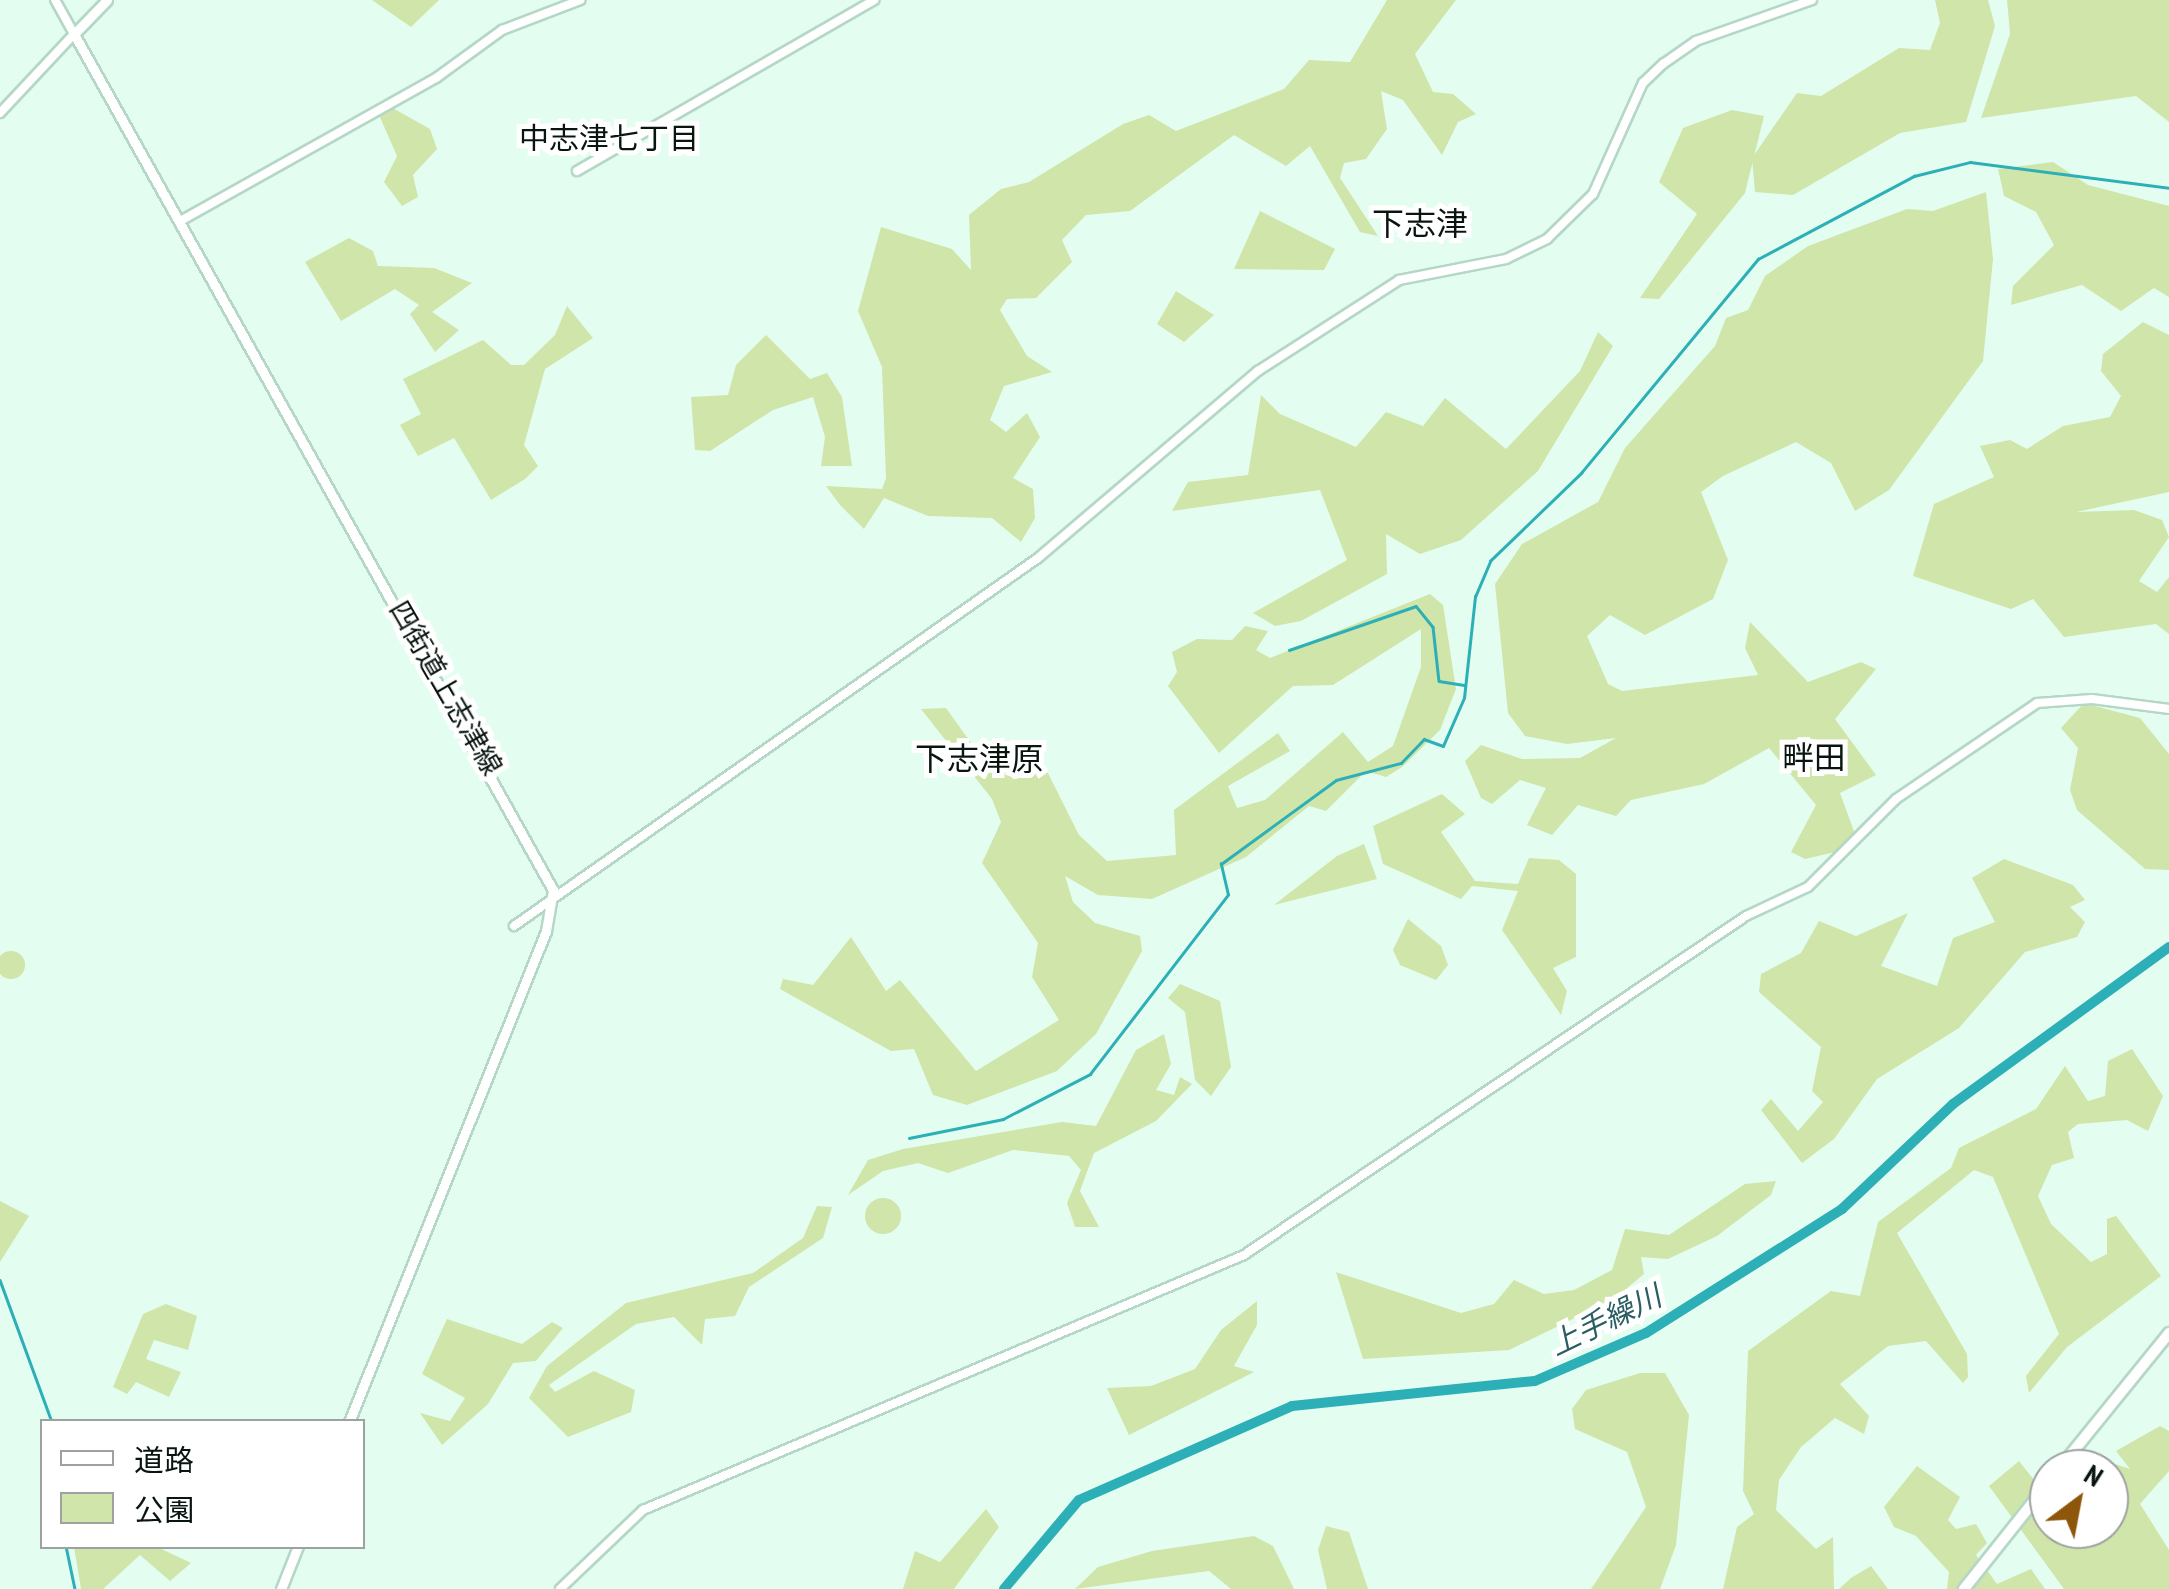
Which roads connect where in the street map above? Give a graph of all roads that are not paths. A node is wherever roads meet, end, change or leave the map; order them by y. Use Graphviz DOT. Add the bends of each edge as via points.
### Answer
graph roads {
  1 [pos="55,0"];
  2 [pos="107,0"];
  3 [pos="580,0"];
  4 [pos="874,0"];
  5 [pos="1812,0"];
  6 [pos="74,34"];
  7 [pos="0,113"];
  8 [pos="577,172"];
  9 [pos="182,220"];
  10 [pos="2169,709"];
  11 [pos="554,897"];
  12 [pos="514,926"];
  13 [pos="2169,1333"];
  14 [pos="349,1419"];
  15 [pos="2075,1449"];
  16 [pos="2029,1507"];
  17 [pos="297,1549"];
  18 [pos="281,1589"];
  19 [pos="560,1589"];
  20 [pos="1964,1589"];
  1 -- 6 [label="street"];
  2 -- 6 [label="main road"];
  3 -- 9 [label="street" via="502,30 436,78"];
  4 -- 8 [label="street"];
  5 -- 11 [label="street" via="1696,41 1663,64 1643,83 1604,176 1546,239 1506,259 1399,280 1258,371 1038,558"];
  6 -- 7 [label="street"];
  6 -- 9 [label="main road, 四街道上志津線"];
  9 -- 11 [label="main road, 四街道上志津線" via="542,858"];
  10 -- 19 [label="street" via="2037,703 1896,799 1808,888 1746,916 1244,1255 643,1510"];
  11 -- 12 [label="street"];
  11 -- 14 [label="main road"];
  13 -- 15 [label="main road"];
  16 -- 20 [label="main road"];
  17 -- 18 [label="main road"];
}
